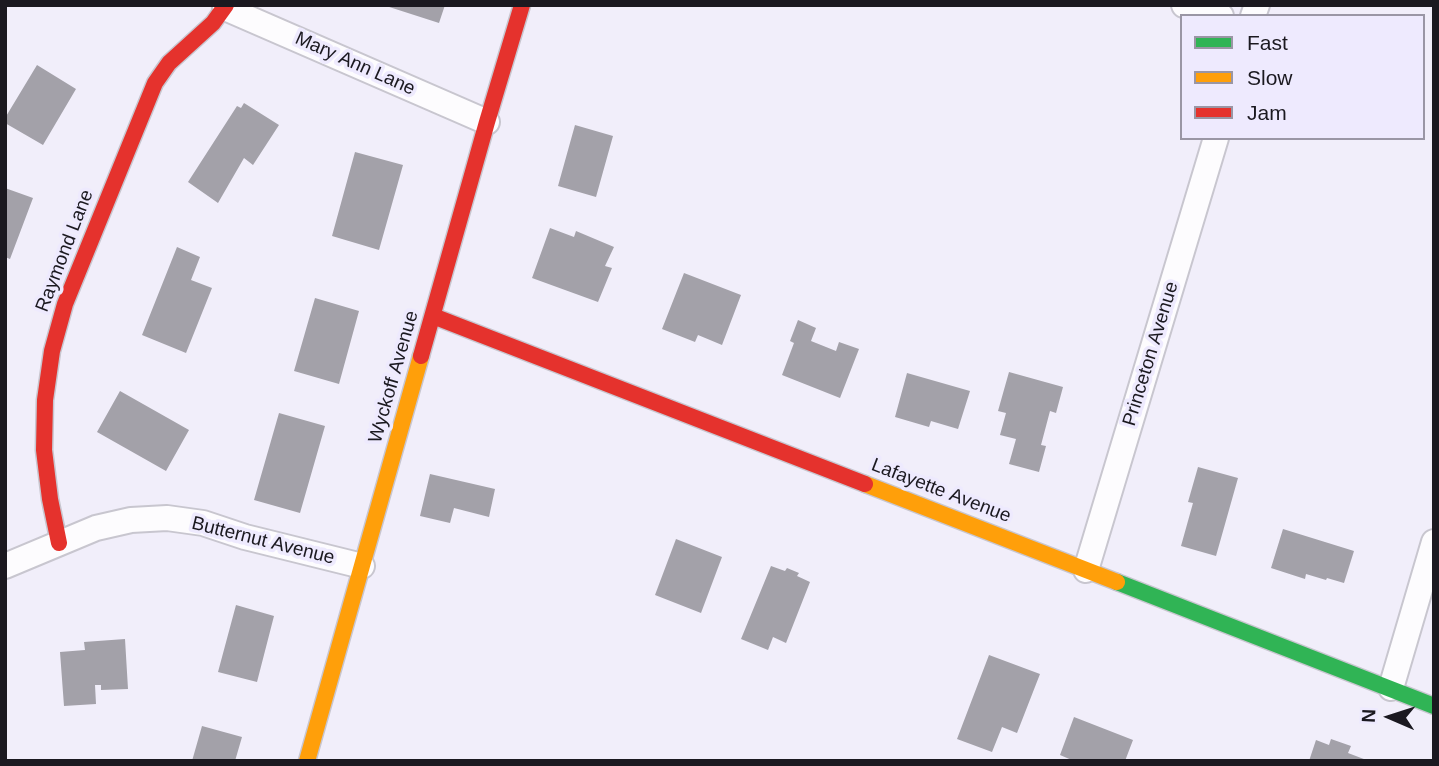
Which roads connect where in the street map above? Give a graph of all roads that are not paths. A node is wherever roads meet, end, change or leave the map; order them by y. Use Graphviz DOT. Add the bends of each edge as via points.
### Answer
graph roads {
  1 [pos="522,5"];
  2 [pos="1184,5"];
  3 [pos="226,6"];
  4 [pos="1214,14"];
  5 [pos="487,122"];
  6 [pos="1215,140"];
  7 [pos="433,316"];
  8 [pos="1434,542"];
  9 [pos="60,543"];
  10 [pos="5,566"];
  11 [pos="362,566"];
  12 [pos="1086,570"];
  13 [pos="1391,688"];
  14 [pos="1434,706"];
  15 [pos="307,761"];
  1 -- 5 [label="street, Wyckoff Avenue"];
  2 -- 4 [label="street"];
  3 -- 5 [label="street, Mary Ann Lane"];
  3 -- 9 [label="street, Raymond Lane" via="155,83 65,304 45,400 44,450"];
  5 -- 7 [label="street, Wyckoff Avenue"];
  6 -- 12 [label="street, Princeton Avenue"];
  7 -- 11 [label="street, Wyckoff Avenue"];
  7 -- 12 [label="street, Lafayette Avenue"];
  8 -- 13 [label="street"];
  9 -- 10 [label="street, Butternut Avenue"];
  9 -- 11 [label="street, Butternut Avenue" via="96,528 167,518 203,523"];
  11 -- 15 [label="street, Wyckoff Avenue"];
  12 -- 13 [label="street, Lafayette Avenue"];
  13 -- 14 [label="street, Lafayette Avenue"];
}
